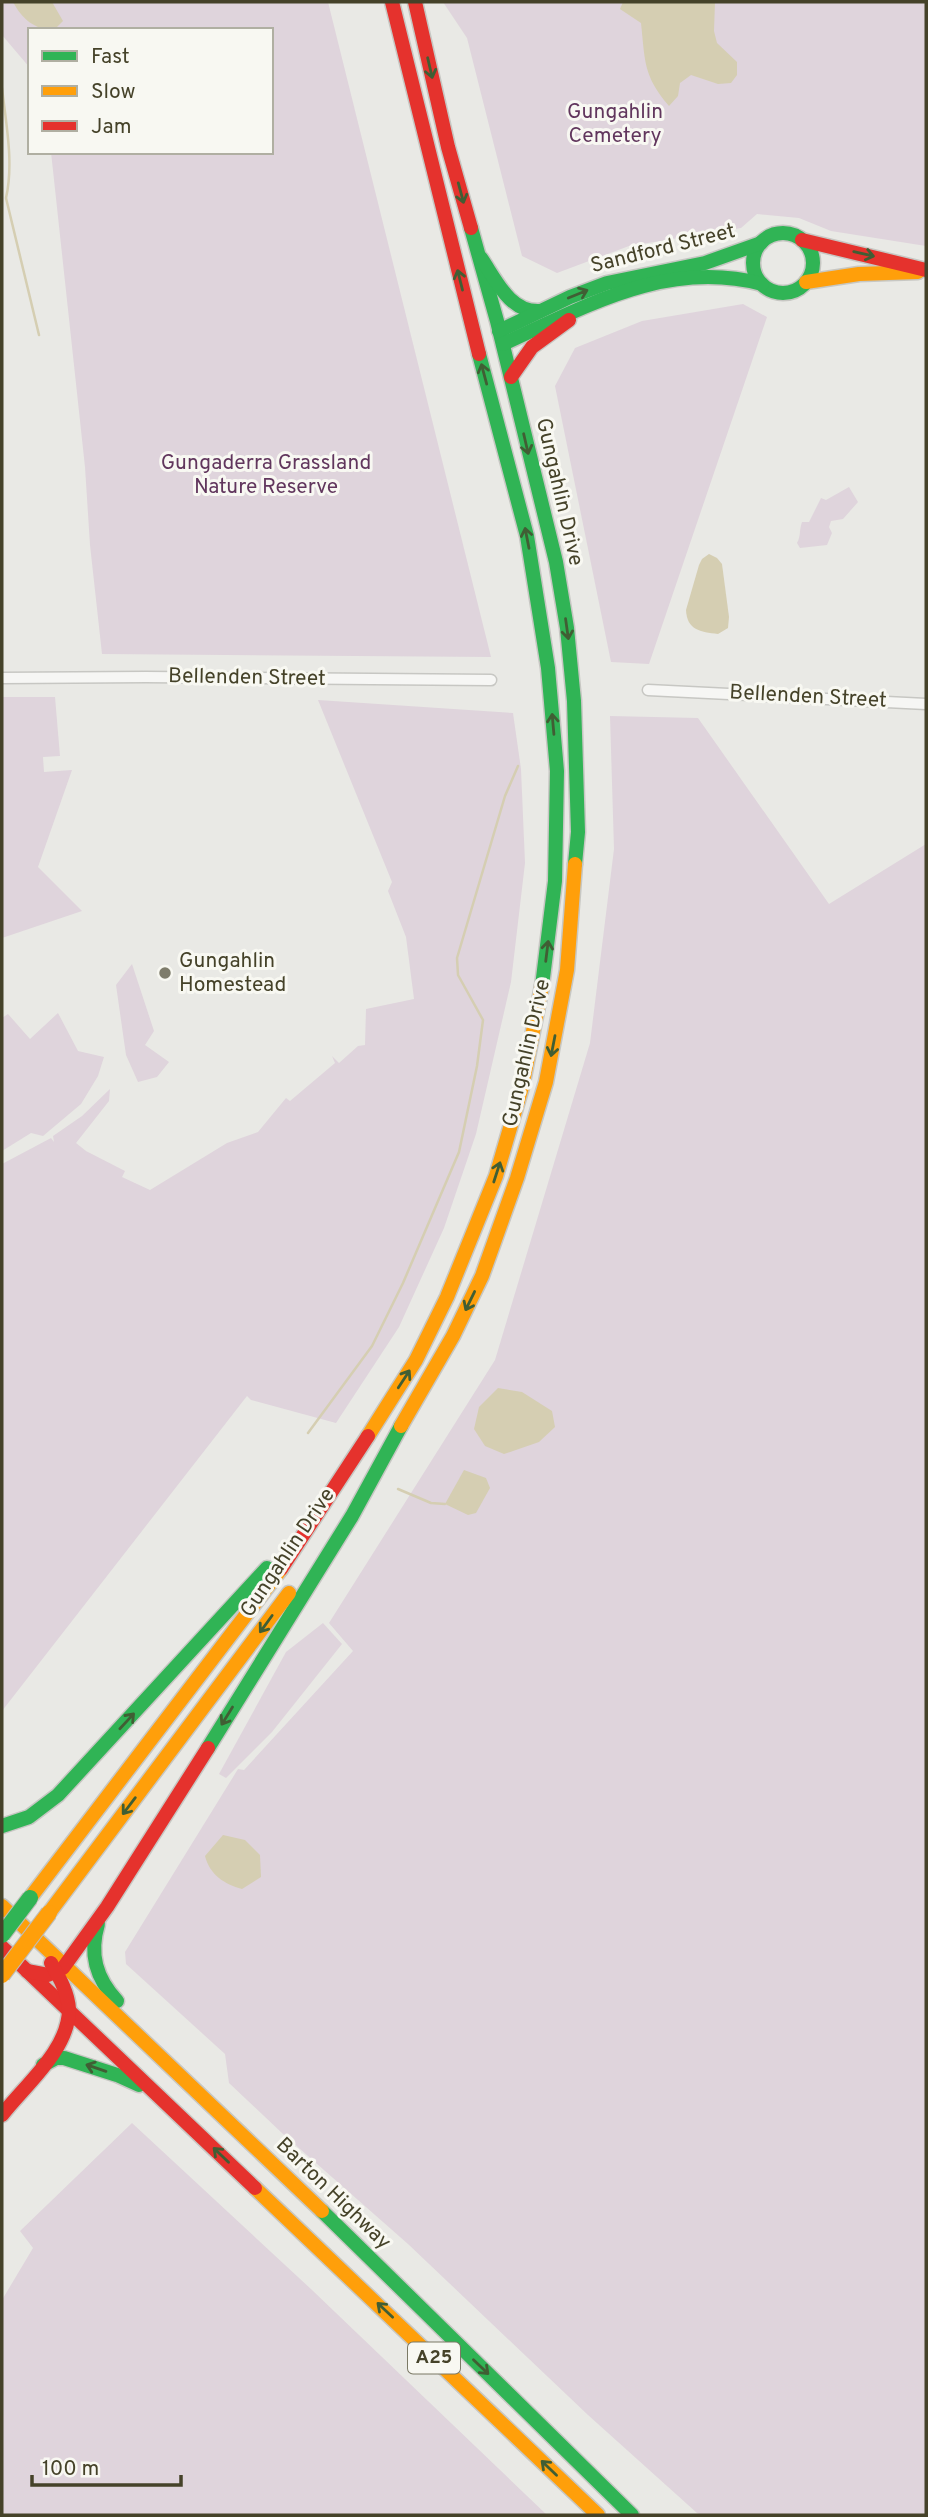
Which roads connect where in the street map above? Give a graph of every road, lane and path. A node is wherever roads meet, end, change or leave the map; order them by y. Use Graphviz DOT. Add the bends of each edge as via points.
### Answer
graph roads {
  1 [pos="392,2"];
  2 [pos="415,2"];
  3 [pos="802,240"];
  4 [pos="761,243"];
  5 [pos="477,251"];
  6 [pos="926,271"];
  7 [pos="806,282"];
  8 [pos="762,284"];
  9 [pos="613,295"];
  10 [pos="540,311"];
  11 [pos="501,338"];
  12 [pos="477,347"];
  13 [pos="510,377"];
  14 [pos="2,678"];
  15 [pos="491,680"];
  16 [pos="648,690"];
  17 [pos="926,704"];
  18 [pos="401,1426"];
  19 [pos="345,1471"];
  20 [pos="2,1826"];
  21 [pos="2,1906"];
  22 [pos="107,1907"];
  23 [pos="2,1935"];
  24 [pos="2,1947"];
  25 [pos="61,1969"];
  26 [pos="27,1970"];
  27 [pos="2,1975"];
  28 [pos="68,2009"];
  29 [pos="36,2071"];
  30 [pos="156,2094"];
  31 [pos="2,2115"];
  32 [pos="345,2234"];
  33 [pos="598,2515"];
  34 [pos="632,2515"];
  12 -- 1 [label="main road, Gungahlin Drive, one-way"];
  2 -- 5 [label="main road, Gungahlin Drive, one-way"];
  3 -- 4 [label="main road" via="782,233"];
  3 -- 6 [label="main road, one-way"];
  3 -- 7 [label="main road" via="813,260"];
  4 -- 8 [label="main road" via="753,263"];
  10 -- 4 [label="main road, Sandford Street, one-way" via="607,283 714,261"];
  5 -- 10 [label="main road" via="517,306 527,312"];
  5 -- 11 [label="main road, Gungahlin Drive"];
  6 -- 7 [label="main road"];
  7 -- 8 [label="main road" via="782,293"];
  8 -- 9 [label="main road, Sandford Street" via="719,276 680,278"];
  9 -- 11 [label="main road, Sandford Street"];
  9 -- 13 [label="main road" via="542,339"];
  10 -- 11 [label="main road, Sandford Street"];
  11 -- 12 [label="main road"];
  11 -- 13 [label="main road, Gungahlin Drive"];
  19 -- 12 [label="main road, Gungahlin Drive, one-way" via="416,1360 474,1236 496,1175 522,1087 542,989 555,881 557,771 548,668 527,536"];
  13 -- 18 [label="main road, Gungahlin Drive, one-way" via="556,562 567,628 578,832 568,970 546,1082 496,1238 453,1336"];
  14 -- 15 [label="street, Bellenden Street"];
  16 -- 17 [label="street, Bellenden Street"];
  18 -- 22 [label="main road, one-way" via="352,1516"];
  18 -- 27 [label="main road, Gungahlin Drive, one-way, bridge" via="284,1600"];
  20 -- 19 [label="main road, one-way" via="29,1817 58,1795 242,1597"];
  19 -- 23 [label="main road, Gungahlin Drive, bridge" via="276,1576"];
  21 -- 25 [label="main road"];
  22 -- 25 [label="main road"];
  22 -- 32 [label="main road" via="93,1946 105,1988"];
  24 -- 26 [label="main road, A25"];
  25 -- 26 [label="main road" via="40,1975"];
  25 -- 28 [label="main road"];
  25 -- 32 [label="main road, Barton Highway / A25"];
  26 -- 28 [label="main road, A25"];
  28 -- 29 [label="main road" via="62,2040"];
  28 -- 30 [label="main road, A25"];
  30 -- 29 [label="main road, one-way" via="64,2057"];
  29 -- 31 [label="main road"];
  33 -- 30 [label="main road, A25, one-way"];
  32 -- 34 [label="main road, Barton Highway / A25, one-way"];
}
